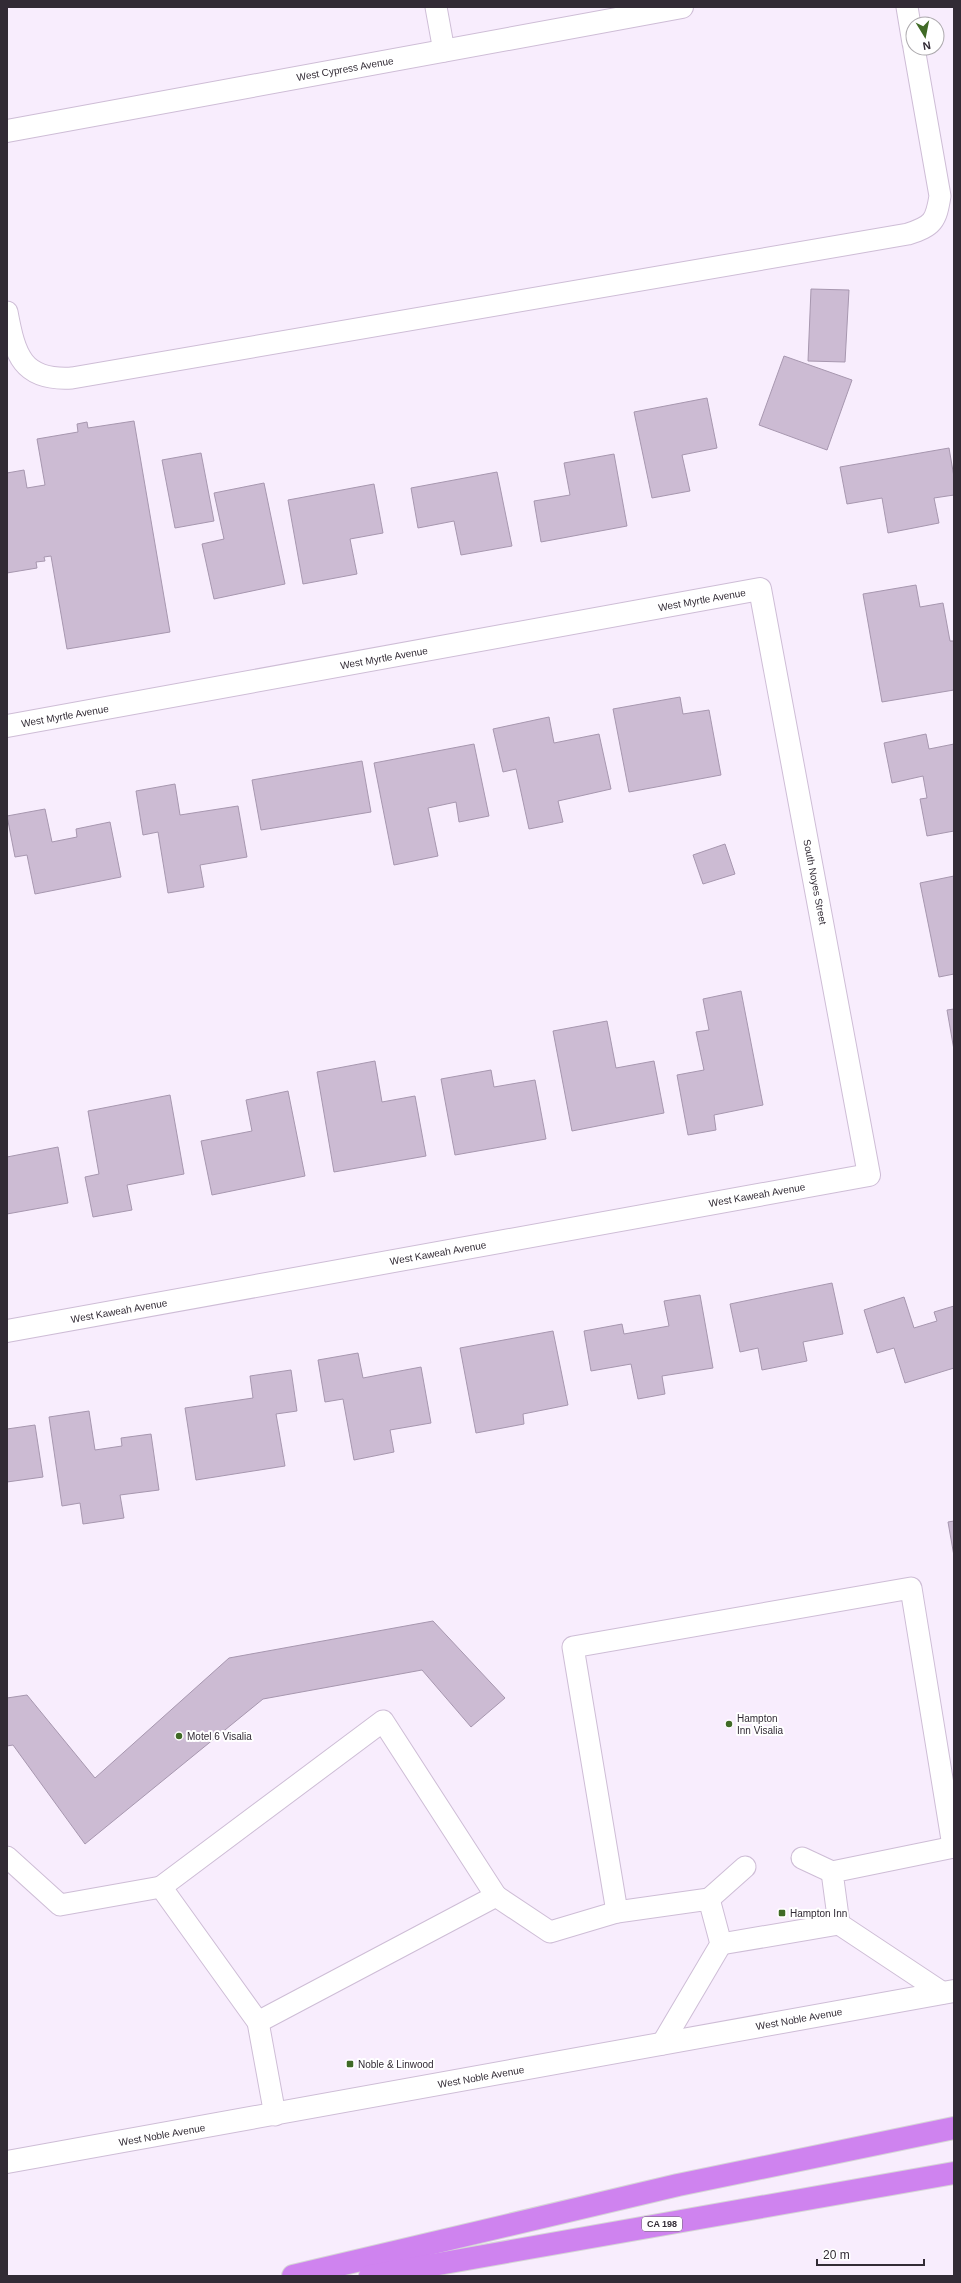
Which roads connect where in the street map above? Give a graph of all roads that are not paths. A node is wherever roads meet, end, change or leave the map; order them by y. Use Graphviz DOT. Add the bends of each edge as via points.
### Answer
graph roads {
  1 [pos="436,7"];
  2 [pos="682,7"];
  3 [pos="444,51"];
  4 [pos="915,56"];
  5 [pos="7,131"];
  6 [pos="7,312"];
  7 [pos="760,590"];
  8 [pos="7,726"];
  9 [pos="869,1175"];
  10 [pos="7,1331"];
  11 [pos="954,1846"];
  12 [pos="7,1857"];
  13 [pos="802,1858"];
  14 [pos="745,1867"];
  15 [pos="832,1872"];
  16 [pos="160,1887"];
  17 [pos="496,1896"];
  18 [pos="709,1899"];
  19 [pos="617,1912"];
  20 [pos="839,1924"];
  21 [pos="721,1944"];
  22 [pos="949,1992"];
  23 [pos="258,2022"];
  24 [pos="662,2044"];
  25 [pos="275,2115"];
  26 [pos="954,2128"];
  27 [pos="7,2162"];
  28 [pos="954,2172"];
  29 [pos="293,2276"];
  30 [pos="370,2276"];
  1 -- 3 [label="lane"];
  2 -- 3 [label="street, West Cypress Avenue"];
  3 -- 5 [label="street, West Cypress Avenue"];
  4 -- 6 [label="lane" via="940,196 938,214 927,228 908,234 72,378 52,379 35,373 20,360"];
  7 -- 8 [label="street, West Myrtle Avenue"];
  7 -- 9 [label="street, South Noyes Street"];
  9 -- 10 [label="street, West Kaweah Avenue"];
  11 -- 15 [label="lane"];
  11 -- 19 [label="lane" via="911,1588 573,1647"];
  12 -- 16 [label="lane" via="60,1905"];
  13 -- 15 [label="lane"];
  14 -- 18 [label="lane"];
  15 -- 20 [label="lane"];
  16 -- 17 [label="lane" via="383,1721"];
  16 -- 23 [label="lane"];
  17 -- 19 [label="lane" via="550,1932"];
  17 -- 23 [label="lane"];
  18 -- 19 [label="lane"];
  18 -- 21 [label="lane"];
  20 -- 21 [label="lane"];
  20 -- 22 [label="lane"];
  21 -- 24 [label="lane"];
  22 -- 24 [label="street, West Noble Avenue"];
  23 -- 25 [label="lane"];
  24 -- 25 [label="street, West Noble Avenue"];
  25 -- 27 [label="street, West Noble Avenue"];
  26 -- 29 [label="highway" via="678,2185"];
  28 -- 30 [label="highway, CA 198"];
}
